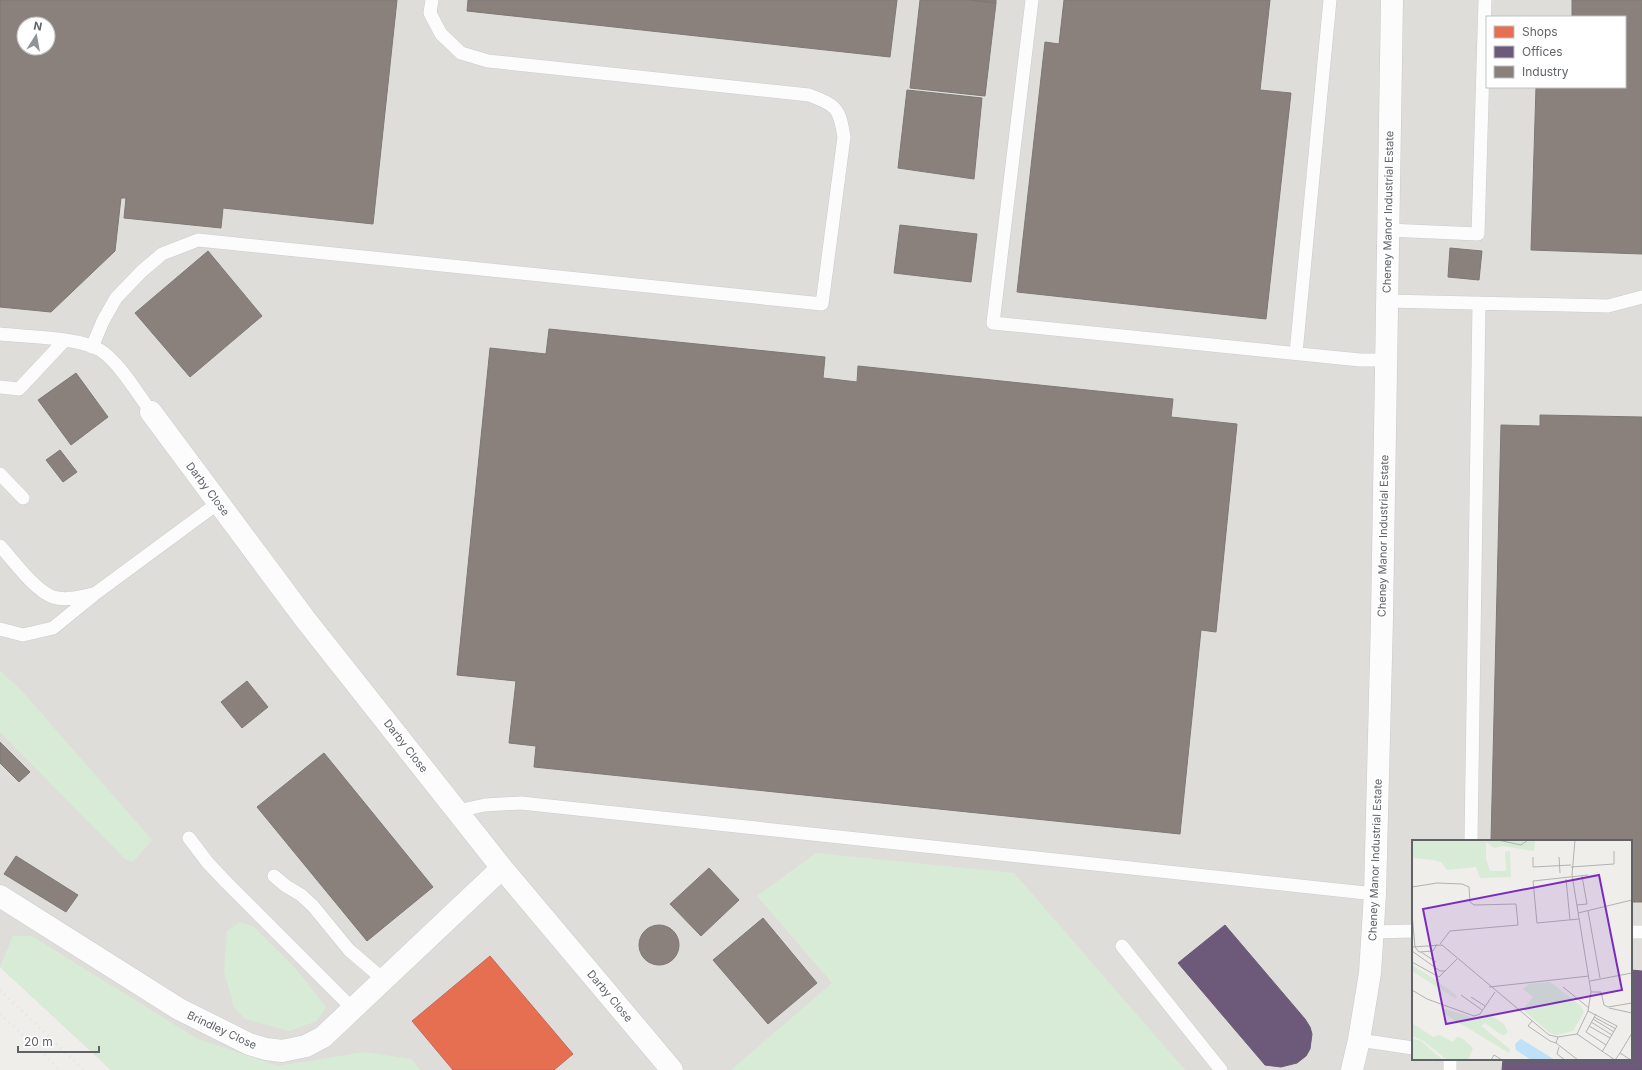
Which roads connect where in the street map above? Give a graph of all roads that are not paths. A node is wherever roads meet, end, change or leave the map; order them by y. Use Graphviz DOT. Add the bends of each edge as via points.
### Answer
graph roads {
  1 [pos="432,0"];
  2 [pos="1032,0"];
  3 [pos="1330,0"];
  4 [pos="1392,0"];
  5 [pos="1485,0"];
  6 [pos="1388,230"];
  7 [pos="1642,297"];
  8 [pos="1387,301"];
  9 [pos="1479,303"];
  10 [pos="0,334"];
  11 [pos="65,340"];
  12 [pos="92,347"];
  13 [pos="1296,354"];
  14 [pos="1385,360"];
  15 [pos="0,387"];
  16 [pos="151,412"];
  17 [pos="0,474"];
  18 [pos="23,498"];
  19 [pos="218,503"];
  20 [pos="0,546"];
  21 [pos="96,593"];
  22 [pos="0,629"];
  23 [pos="457,811"];
  24 [pos="189,838"];
  25 [pos="1471,840"];
  26 [pos="502,868"];
  27 [pos="274,876"];
  28 [pos="1375,894"];
  29 [pos="0,896"];
  30 [pos="1412,931"];
  31 [pos="1373,932"];
  32 [pos="1122,946"];
  33 [pos="384,980"];
  34 [pos="353,1009"];
  35 [pos="1359,1040"];
  36 [pos="1412,1048"];
  37 [pos="672,1070"];
  38 [pos="1221,1070"];
  39 [pos="1352,1070"];
  1 -- 12 [label="lane" via="430,13 441,34 461,53 488,61 809,95 830,103 841,116 844,137 822,304 198,240 162,254 142,271 116,298 102,321"];
  2 -- 13 [label="lane" via="993,323"];
  3 -- 13 [label="lane"];
  4 -- 6 [label="street, Cheney Manor Industrial Estate"];
  5 -- 6 [label="lane" via="1478,234"];
  6 -- 8 [label="street, Cheney Manor Industrial Estate"];
  7 -- 9 [label="lane" via="1608,306"];
  8 -- 9 [label="lane"];
  8 -- 14 [label="street, Cheney Manor Industrial Estate"];
  9 -- 25 [label="lane"];
  10 -- 11 [label="lane"];
  11 -- 12 [label="lane"];
  11 -- 15 [label="lane" via="19,389"];
  12 -- 16 [label="lane" via="109,357"];
  13 -- 14 [label="lane"];
  14 -- 28 [label="street, Cheney Manor Industrial Estate"];
  16 -- 19 [label="street, Darby Close"];
  17 -- 18 [label="lane"];
  19 -- 21 [label="lane"];
  19 -- 23 [label="street, Darby Close" via="305,619"];
  20 -- 21 [label="lane" via="37,587 53,597 77,598"];
  21 -- 22 [label="lane" via="53,628 23,635"];
  23 -- 26 [label="street, Darby Close"];
  23 -- 28 [label="lane" via="485,804 521,803"];
  24 -- 34 [label="lane" via="227,884"];
  26 -- 33 [label="street, Brindley Close"];
  26 -- 37 [label="street, Darby Close"];
  27 -- 33 [label="lane" via="313,906 349,950"];
  28 -- 31 [label="street, Cheney Manor Industrial Estate"];
  29 -- 34 [label="street, Brindley Close" via="179,1009 249,1044 282,1051 306,1046 323,1037"];
  30 -- 31 [label="lane"];
  31 -- 35 [label="street, Cheney Manor Industrial Estate" via="1370,973"];
  32 -- 38 [label="lane"];
  33 -- 34 [label="street, Brindley Close"];
  35 -- 36 [label="lane"];
  35 -- 39 [label="street, Cheney Manor Industrial Estate"];
}
